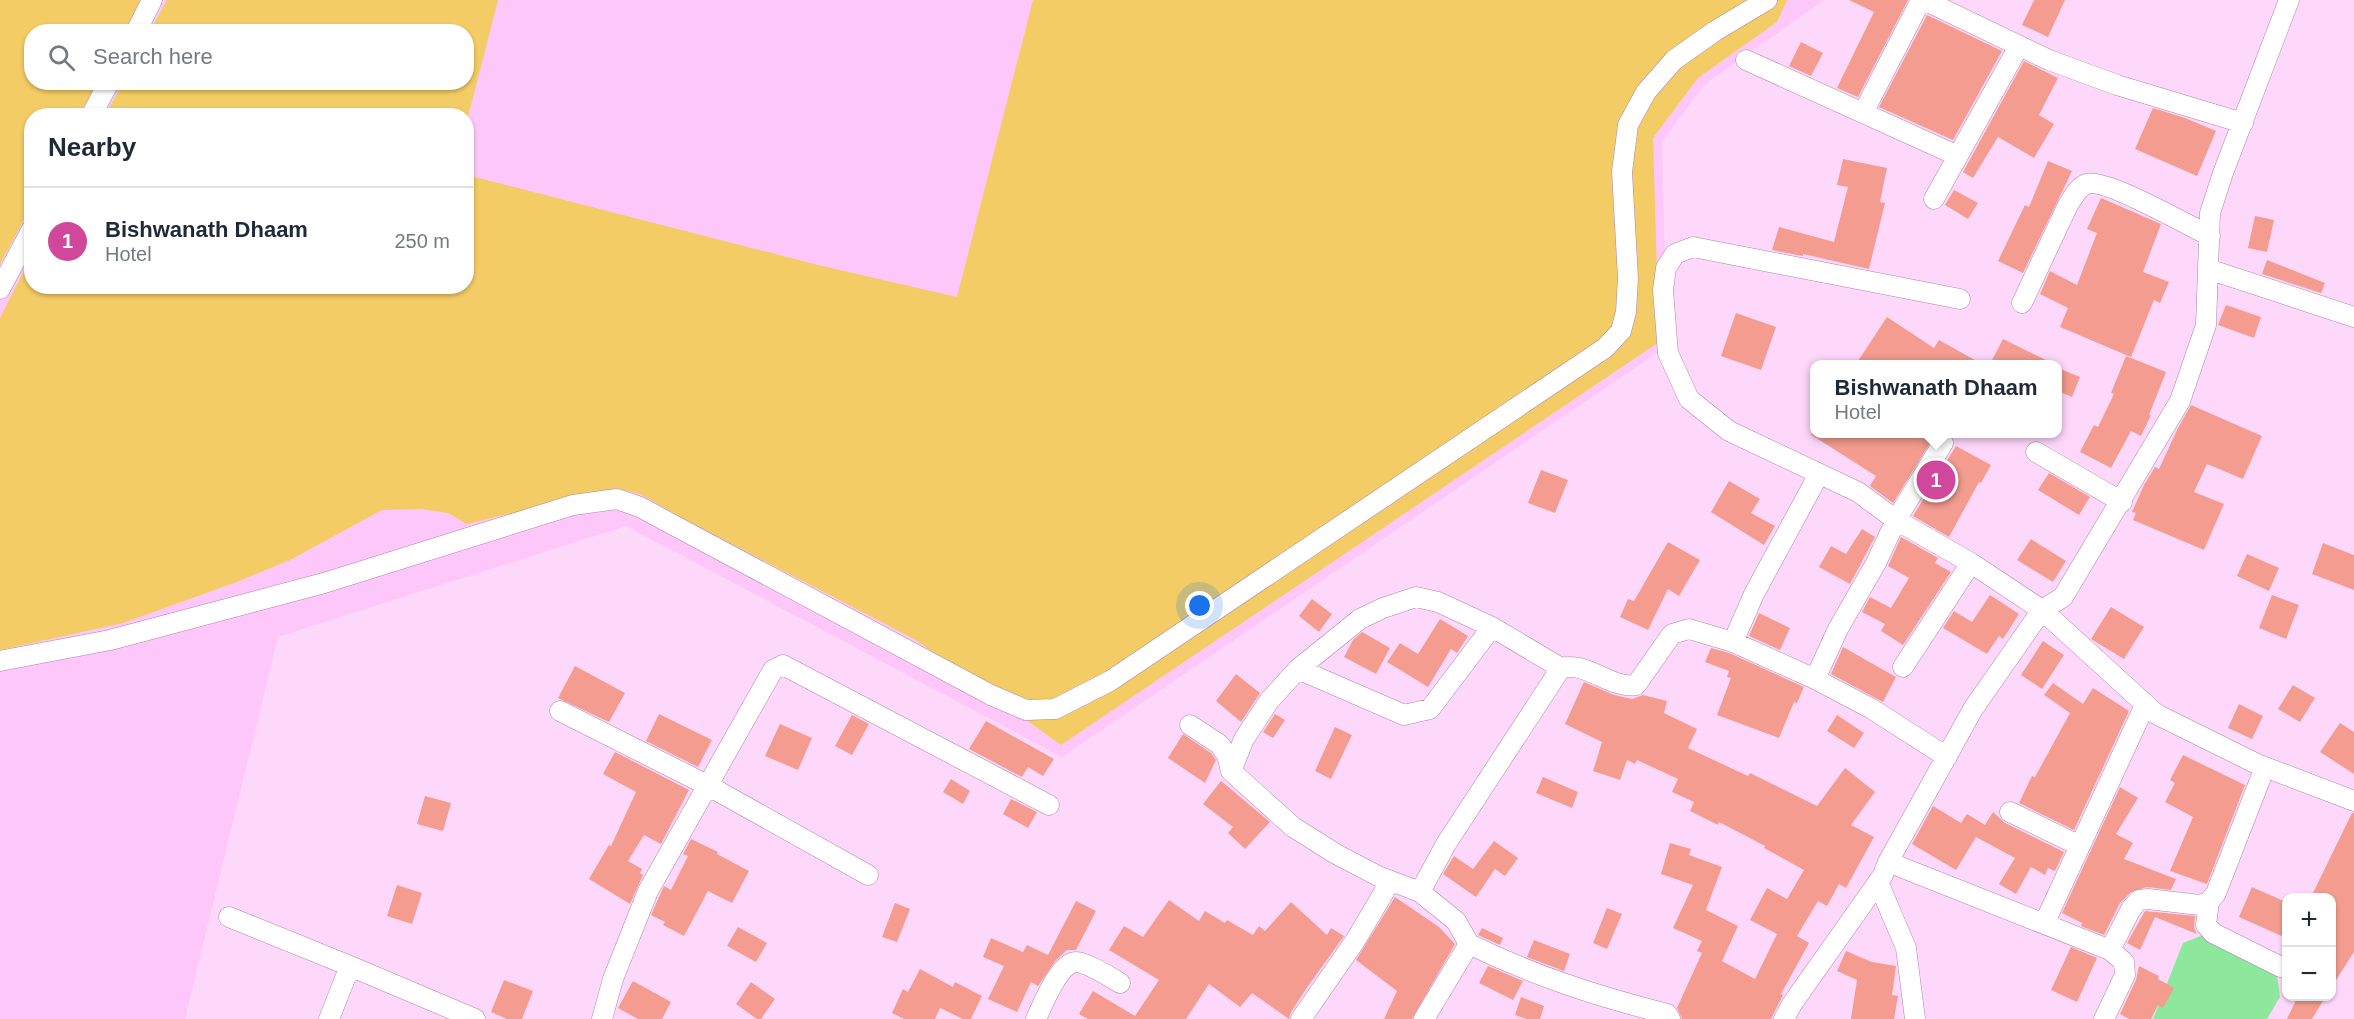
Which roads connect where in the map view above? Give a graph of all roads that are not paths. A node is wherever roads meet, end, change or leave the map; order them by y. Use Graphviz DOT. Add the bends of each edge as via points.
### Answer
graph roads {
  1 [pos="152,0"];
  2 [pos="1767,0"];
  3 [pos="1923,0"];
  4 [pos="2289,0"];
  5 [pos="140,24"];
  6 [pos="2019,46"];
  7 [pos="1746,60"];
  8 [pos="105,90"];
  9 [pos="95,108"];
  10 [pos="1863,113"];
  11 [pos="2243,123"];
  12 [pos="1958,156"];
  13 [pos="1934,200"];
  14 [pos="2210,236"];
  15 [pos="24,244"];
  16 [pos="2208,269"];
  17 [pos="0,289"];
  18 [pos="1960,299"];
  19 [pos="2022,303"];
  20 [pos="2354,317"];
  21 [pos="1943,443"];
  22 [pos="2036,452"];
  23 [pos="1819,474"];
  24 [pos="2122,502"];
  25 [pos="1896,520"];
  26 [pos="1971,563"];
  27 [pos="2042,610"];
  28 [pos="1492,627"];
  29 [pos="1732,642"];
  30 [pos="0,661"];
  31 [pos="1903,667"];
  32 [pos="1561,668"];
  33 [pos="1298,669"];
  34 [pos="1815,679"];
  35 [pos="2145,705"];
  36 [pos="560,711"];
  37 [pos="1190,724"];
  38 [pos="1947,757"];
  39 [pos="2265,767"];
  40 [pos="1231,771"];
  41 [pos="707,785"];
  42 [pos="2354,801"];
  43 [pos="1049,805"];
  44 [pos="2010,812"];
  45 [pos="2080,846"];
  46 [pos="1888,862"];
  47 [pos="868,875"];
  48 [pos="1390,882"];
  49 [pos="1878,882"];
  50 [pos="1420,892"];
  51 [pos="2209,902"];
  52 [pos="229,917"];
  53 [pos="2044,924"];
  54 [pos="1469,944"];
  55 [pos="2110,950"];
  56 [pos="350,966"];
  57 [pos="2281,967"];
  58 [pos="1120,982"];
  59 [pos="1042,1017"];
  60 [pos="329,1019"];
  61 [pos="475,1019"];
  62 [pos="602,1019"];
  63 [pos="1301,1019"];
  64 [pos="1424,1019"];
  65 [pos="1670,1019"];
  66 [pos="1784,1019"];
  67 [pos="1915,1019"];
  68 [pos="2104,1019"];
  1 -- 5 [label="street"];
  2 -- 30 [label="street" via="1674,60 1646,92 1628,125 1622,172 1626,312 1621,331 1605,348 1110,681 1054,709 1026,710 991,695 664,519 617,499 573,505 324,583 121,637"];
  3 -- 6 [label="street"];
  3 -- 10 [label="street"];
  4 -- 11 [label="street"];
  6 -- 11 [label="street" via="2116,85"];
  6 -- 12 [label="street"];
  7 -- 10 [label="street"];
  8 -- 9 [label="street"];
  10 -- 12 [label="street"];
  11 -- 14 [label="street" via="2210,213"];
  12 -- 13 [label="street"];
  14 -- 16 [label="street"];
  14 -- 19 [label="street" via="2124,192 2096,183 2086,184 2068,205"];
  15 -- 17 [label="street"];
  16 -- 20 [label="street"];
  16 -- 24 [label="street" via="2206,325 2180,401"];
  18 -- 23 [label="street" via="1693,247 1675,254 1666,268 1663,290 1668,353 1689,399 1729,431"];
  21 -- 25 [label="street"];
  22 -- 24 [label="street"];
  23 -- 25 [label="street" via="1858,492"];
  23 -- 29 [label="street"];
  24 -- 27 [label="street" via="2063,597"];
  25 -- 26 [label="street"];
  25 -- 34 [label="street"];
  26 -- 27 [label="street"];
  26 -- 31 [label="street"];
  27 -- 35 [label="street"];
  27 -- 38 [label="street" via="1973,709"];
  28 -- 32 [label="street"];
  28 -- 33 [label="street" via="1438,602 1416,597 1360,619"];
  28 -- 33 [label="street" via="1430,709 1419,713 1404,715"];
  29 -- 32 [label="street" via="1689,629 1672,634 1636,685 1626,686 1571,665"];
  29 -- 34 [label="street"];
  32 -- 50 [label="street" via="1446,844"];
  33 -- 40 [label="street" via="1269,701"];
  34 -- 38 [label="street" via="1872,709"];
  35 -- 39 [label="street"];
  35 -- 45 [label="street"];
  36 -- 41 [label="street"];
  37 -- 40 [label="street" via="1219,744"];
  38 -- 46 [label="street"];
  39 -- 42 [label="street"];
  39 -- 51 [label="street" via="2216,893"];
  40 -- 48 [label="street" via="1293,827"];
  41 -- 43 [label="street" via="773,670 783,665"];
  41 -- 47 [label="street"];
  41 -- 62 [label="street" via="648,891 613,979"];
  44 -- 45 [label="street"];
  45 -- 53 [label="street"];
  46 -- 49 [label="street"];
  46 -- 53 [label="street"];
  48 -- 50 [label="street"];
  48 -- 63 [label="street"];
  49 -- 66 [label="street"];
  49 -- 67 [label="street" via="1906,948"];
  50 -- 54 [label="street" via="1456,921"];
  51 -- 55 [label="street" via="2200,905 2139,900"];
  51 -- 57 [label="street" via="2206,925 2213,933"];
  52 -- 56 [label="street"];
  53 -- 55 [label="street"];
  54 -- 64 [label="street"];
  54 -- 65 [label="street" via="1557,983 1667,1014"];
  55 -- 68 [label="street" via="2124,962 2125,975"];
  56 -- 60 [label="street"];
  56 -- 61 [label="street"];
  58 -- 59 [label="street" via="1078,962 1070,963 1062,970"];
}
